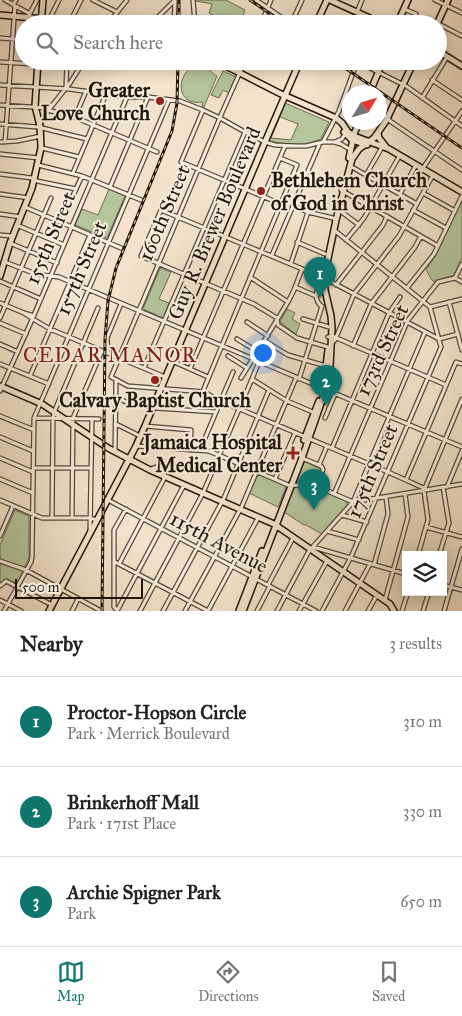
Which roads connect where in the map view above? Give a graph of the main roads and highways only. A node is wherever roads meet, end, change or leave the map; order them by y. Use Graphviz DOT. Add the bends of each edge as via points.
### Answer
graph roads {
  1 [pos="43,0"];
  2 [pos="330,0"];
  3 [pos="408,0"];
  4 [pos="447,2"];
  5 [pos="0,15"];
  6 [pos="42,15"];
  7 [pos="321,15"];
  8 [pos="362,15"];
  9 [pos="401,15"];
  10 [pos="441,15"];
  11 [pos="15,17"];
  12 [pos="447,57"];
  13 [pos="461,64"];
  14 [pos="37,70"];
  15 [pos="230,70"];
  16 [pos="232,70"];
  17 [pos="296,70"];
  18 [pos="379,70"];
  19 [pos="411,70"];
  20 [pos="240,74"];
  21 [pos="373,85"];
  22 [pos="284,98"];
  23 [pos="334,119"];
  24 [pos="356,130"];
  25 [pos="378,133"];
  26 [pos="353,138"];
  27 [pos="367,143"];
  28 [pos="387,148"];
  29 [pos="394,152"];
  30 [pos="342,191"];
  31 [pos="462,192"];
  32 [pos="335,218"];
  33 [pos="3,257"];
  34 [pos="0,276"];
  35 [pos="322,279"];
  36 [pos="331,327"];
  37 [pos="330,346"];
  38 [pos="1,388"];
  39 [pos="324,389"];
  40 [pos="307,438"];
  41 [pos="127,462"];
  42 [pos="290,485"];
  43 [pos="275,525"];
  44 [pos="392,610"];
  45 [pos="48,611"];
  46 [pos="241,611"];
  1 -- 6 [label="main road"];
  2 -- 7 [label="main road"];
  2 -- 8 [label="main road"];
  3 -- 9 [label="main road"];
  4 -- 10 [label="main road"];
  5 -- 11 [label="main road"];
  12 -- 13 [label="main road"];
  14 -- 33 [label="main road" via="35,107 41,136 38,165 29,198"];
  15 -- 20 [label="main road"];
  16 -- 20 [label="main road"];
  17 -- 22 [label="main road, Guy R. Brewer Boulevard"];
  18 -- 21 [label="main road"];
  19 -- 25 [label="main road"];
  20 -- 22 [label="main road"];
  22 -- 23 [label="main road"];
  22 -- 41 [label="main road, Guy R. Brewer Boulevard"];
  23 -- 26 [label="main road"];
  23 -- 26 [label="main road" via="344,125"];
  24 -- 26 [label="main road"];
  25 -- 27 [label="main road"];
  25 -- 28 [label="main road"];
  26 -- 27 [label="main road"];
  26 -- 30 [label="main road"];
  27 -- 28 [label="main road"];
  27 -- 29 [label="main road"];
  27 -- 30 [label="main road" via="355,154"];
  28 -- 29 [label="main road"];
  29 -- 31 [label="main road"];
  30 -- 32 [label="main road"];
  30 -- 32 [label="main road"];
  32 -- 35 [label="main road"];
  32 -- 35 [label="main road"];
  33 -- 34 [label="main road"];
  35 -- 36 [label="main road"];
  35 -- 36 [label="main road" via="324,306"];
  36 -- 37 [label="main road"];
  37 -- 39 [label="main road"];
  37 -- 39 [label="main road" via="328,379"];
  38 -- 41 [label="main road" via="40,403"];
  39 -- 40 [label="main road"];
  39 -- 40 [label="main road"];
  40 -- 42 [label="main road"];
  40 -- 42 [label="main road"];
  41 -- 43 [label="main road"];
  41 -- 45 [label="main road, Guy R. Brewer Boulevard"];
  42 -- 43 [label="main road"];
  43 -- 44 [label="main road" via="390,604"];
  43 -- 46 [label="main road"];
}
